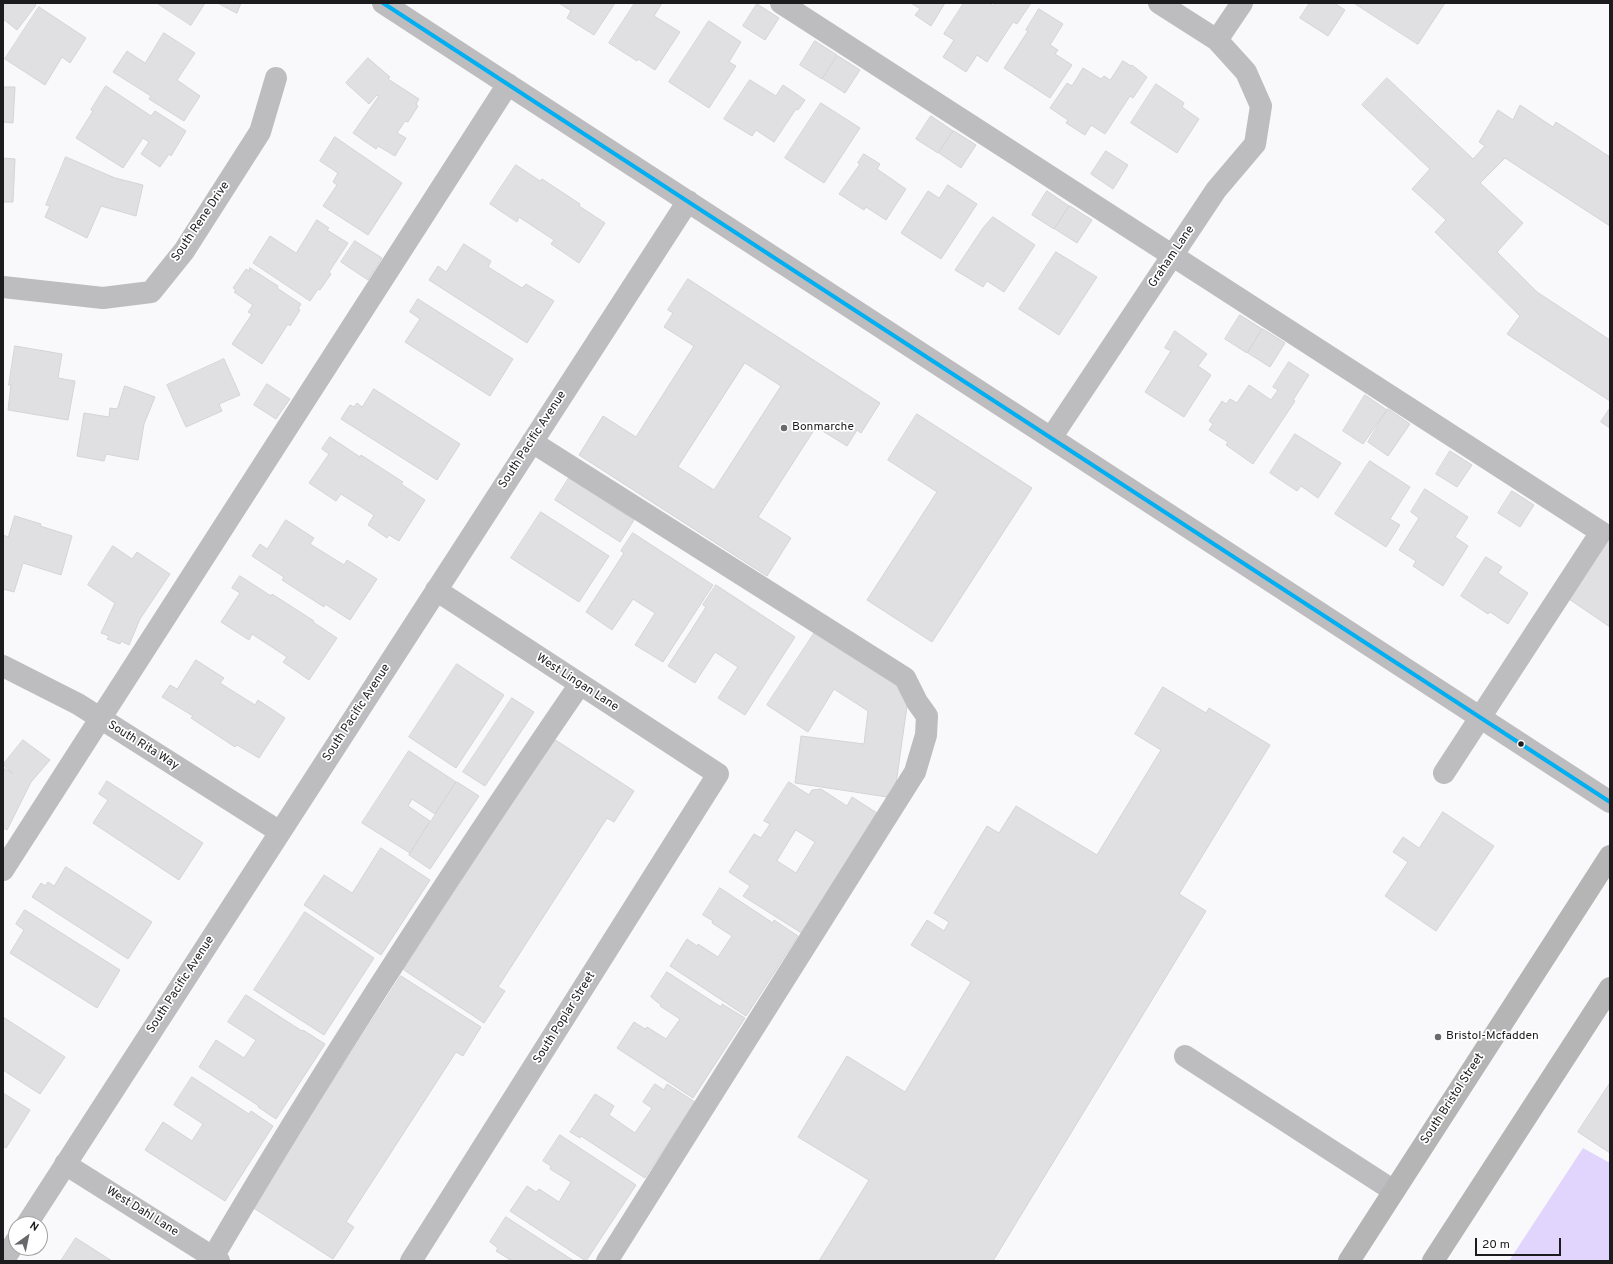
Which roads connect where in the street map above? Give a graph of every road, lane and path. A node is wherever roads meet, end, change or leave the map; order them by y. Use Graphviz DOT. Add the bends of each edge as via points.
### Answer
graph roads {
  1 [pos="383,3"];
  2 [pos="781,3"];
  3 [pos="1159,3"];
  4 [pos="1242,3"];
  5 [pos="1217,40"];
  6 [pos="276,78"];
  7 [pos="508,84"];
  8 [pos="688,201"];
  9 [pos="1172,256"];
  10 [pos="3,287"];
  11 [pos="1051,438"];
  12 [pos="532,442"];
  13 [pos="436,590"];
  14 [pos="3,666"];
  15 [pos="580,684"];
  16 [pos="100,718"];
  17 [pos="1480,718"];
  18 [pos="1444,773"];
  19 [pos="718,774"];
  20 [pos="1610,802"];
  21 [pos="280,832"];
  22 [pos="1610,856"];
  23 [pos="3,870"];
  24 [pos="1609,992"];
  25 [pos="1185,1056"];
  26 [pos="66,1164"];
  27 [pos="1394,1191"];
  28 [pos="32,1216"];
  29 [pos="216,1259"];
  30 [pos="411,1261"];
  31 [pos="607,1261"];
  32 [pos="1349,1261"];
  33 [pos="1433,1261"];
  1 -- 7 [label="street"];
  2 -- 9 [label="street"];
  3 -- 5 [label="street, Graham Lane"];
  4 -- 5 [label="street"];
  5 -- 9 [label="street, Graham Lane" via="1246,72 1261,106 1255,144 1216,190"];
  6 -- 10 [label="street, South Rene Drive" via="260,132 184,251 151,292 102,298"];
  7 -- 8 [label="street"];
  7 -- 16 [label="street"];
  8 -- 11 [label="street"];
  8 -- 12 [label="street, South Pacific Avenue"];
  9 -- 11 [label="street, Graham Lane"];
  9 -- 17 [label="street" via="1600,532"];
  11 -- 17 [label="street"];
  12 -- 13 [label="street, South Pacific Avenue"];
  12 -- 31 [label="street" via="905,678 927,716 926,735 915,772"];
  13 -- 15 [label="street, West Lingan Lane"];
  13 -- 21 [label="street, South Pacific Avenue"];
  14 -- 16 [label="street, South Rita Way"];
  15 -- 19 [label="street, West Lingan Lane"];
  15 -- 29 [label="street" via="390,970 302,1111"];
  16 -- 21 [label="street, South Rita Way"];
  16 -- 23 [label="street"];
  17 -- 18 [label="street"];
  17 -- 20 [label="street"];
  19 -- 30 [label="street, South Poplar Street"];
  21 -- 26 [label="street, South Pacific Avenue"];
  22 -- 27 [label="main road, South Bristol Street"];
  24 -- 33 [label="main road"];
  25 -- 27 [label="street"];
  26 -- 28 [label="street, South Pacific Avenue"];
  26 -- 29 [label="street, West Dahl Lane"];
  27 -- 32 [label="main road, South Bristol Street"];
}
